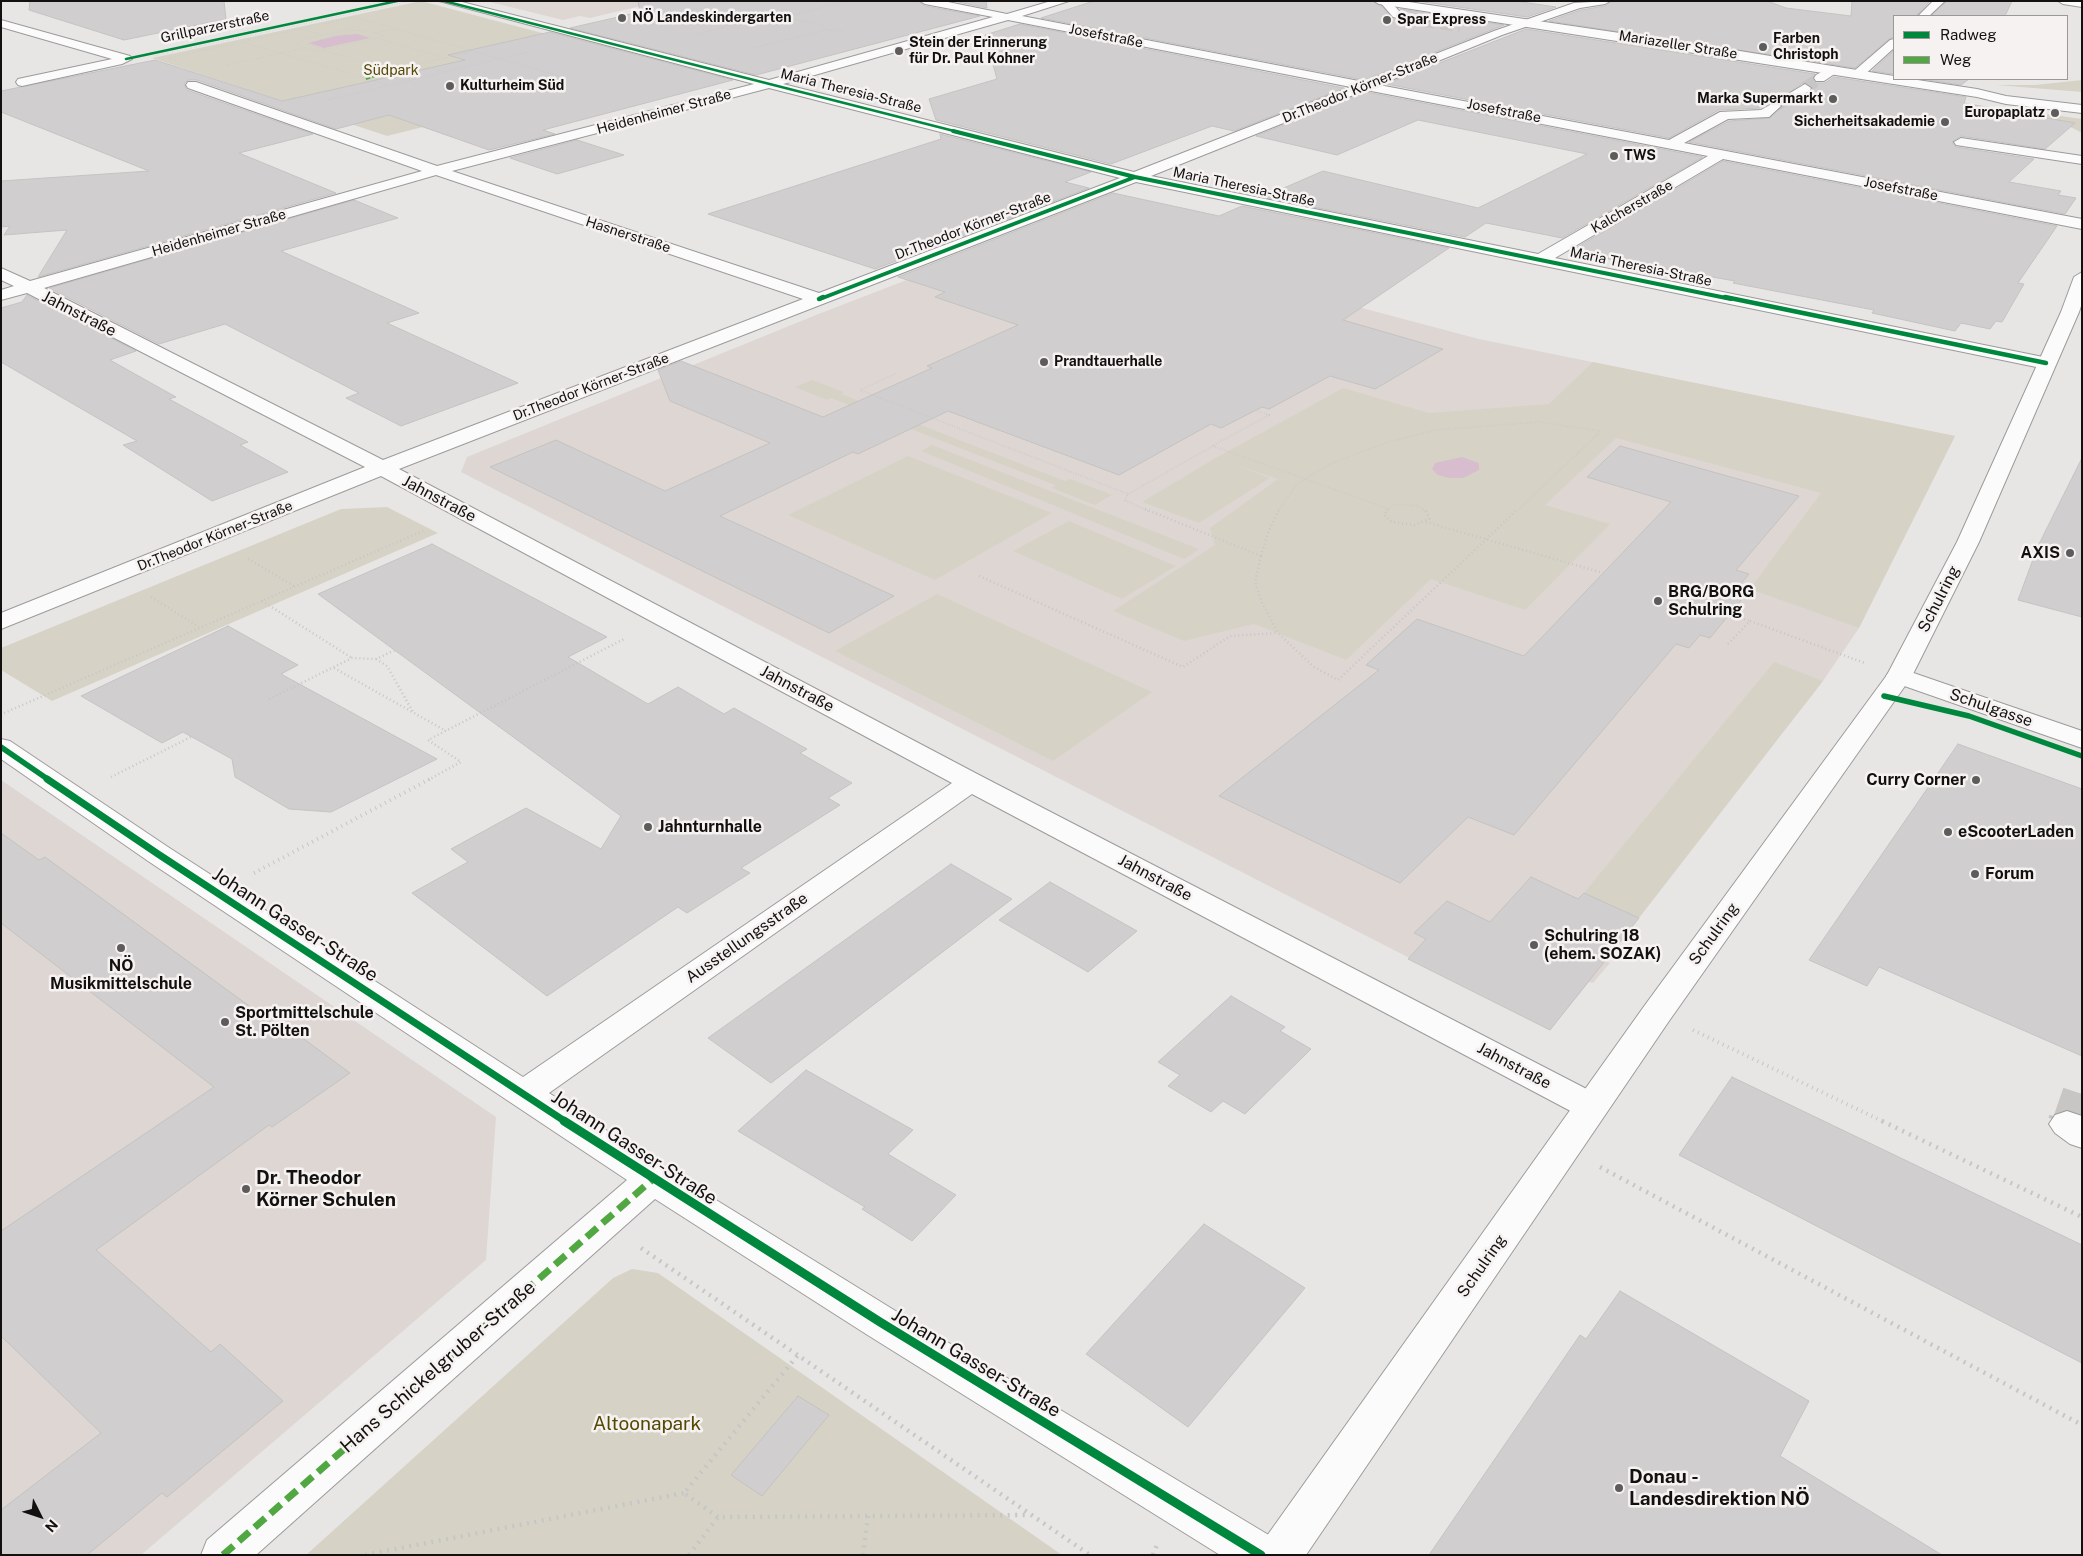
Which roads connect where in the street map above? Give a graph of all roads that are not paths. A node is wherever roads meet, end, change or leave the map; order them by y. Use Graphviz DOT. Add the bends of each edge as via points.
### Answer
graph roads {
  1 [pos="444,1"];
  2 [pos="925,1"];
  3 [pos="1064,1"];
  4 [pos="1605,1"];
  5 [pos="1940,1"];
  6 [pos="2063,1"];
  7 [pos="1382,2"];
  8 [pos="2082,4"];
  9 [pos="1924,15"];
  10 [pos="1009,17"];
  11 [pos="1423,21"];
  12 [pos="1,23"];
  13 [pos="1528,23"];
  14 [pos="1479,30"];
  15 [pos="1498,33"];
  16 [pos="1893,43"];
  17 [pos="1832,70"];
  18 [pos="1861,72"];
  19 [pos="1820,78"];
  20 [pos="1893,78"];
  21 [pos="1906,80"];
  22 [pos="22,82"];
  23 [pos="772,83"];
  24 [pos="192,85"];
  25 [pos="1369,85"];
  26 [pos="1805,88"];
  27 [pos="1978,93"];
  28 [pos="1791,96"];
  29 [pos="2082,100"];
  30 [pos="1775,106"];
  31 [pos="2082,109"];
  32 [pos="1961,142"];
  33 [pos="1673,144"];
  34 [pos="1722,154"];
  35 [pos="2082,160"];
  36 [pos="436,172"];
  37 [pos="1135,177"];
  38 [pos="2082,224"];
  39 [pos="1542,260"];
  40 [pos="1,273"];
  41 [pos="2082,277"];
  42 [pos="28,288"];
  43 [pos="1,295"];
  44 [pos="819,299"];
  45 [pos="2046,364"];
  46 [pos="382,468"];
  47 [pos="1,622"];
  48 [pos="1899,676"];
  49 [pos="2082,740"];
  50 [pos="1,748"];
  51 [pos="971,782"];
  52 [pos="522,1094"];
  53 [pos="1592,1106"];
  54 [pos="653,1179"];
  55 [pos="223,1555"];
  56 [pos="1261,1555"];
  57 [pos="1280,1555"];
  1 -- 23 [label="street, Maria Theresia-Straße"];
  2 -- 10 [label="street, Josefstraße"];
  3 -- 10 [label="street, Heidenheimer Straße"];
  4 -- 13 [label="street, Dr.Theodor Körner-Straße" via="1578,5"];
  5 -- 9 [label="street"];
  6 -- 8 [label="street"];
  7 -- 11 [label="street" via="1397,15"];
  7 -- 13 [label="street, Mariazeller Straße"];
  10 -- 23 [label="street, Heidenheimer Straße"];
  10 -- 25 [label="street, Josefstraße"];
  12 -- 22 [label="street" via="126,59"];
  13 -- 15 [label="street, Dr.Theodor Körner-Straße"];
  13 -- 17 [label="street, Mariazeller Straße"];
  14 -- 15 [label="street"];
  15 -- 25 [label="street, Dr.Theodor Körner-Straße"];
  16 -- 18 [label="street"];
  17 -- 18 [label="street, Mariazeller Straße"];
  17 -- 19 [label="street"];
  18 -- 20 [label="street, Mariazeller Straße"];
  21 -- 27 [label="street, Mariazeller Straße"];
  23 -- 36 [label="street, Heidenheimer Straße"];
  23 -- 37 [label="street, Maria Theresia-Straße"];
  24 -- 36 [label="street"];
  25 -- 33 [label="street, Josefstraße"];
  25 -- 37 [label="street, Dr.Theodor Körner-Straße"];
  26 -- 28 [label="street"];
  27 -- 29 [label="street, Mariazeller Straße"];
  27 -- 31 [label="street, Mariazeller Straße" via="2006,100"];
  30 -- 33 [label="street" via="1764,114 1725,115"];
  32 -- 35 [label="street"];
  33 -- 34 [label="street, Josefstraße"];
  34 -- 38 [label="street, Josefstraße"];
  34 -- 39 [label="street, Kalcherstraße"];
  36 -- 42 [label="street, Heidenheimer Straße"];
  36 -- 44 [label="street, Hasnerstraße"];
  37 -- 39 [label="street, Maria Theresia-Straße"];
  37 -- 44 [label="street, Dr.Theodor Körner-Straße"];
  39 -- 45 [label="street, Maria Theresia-Straße"];
  40 -- 42 [label="street, Jahnstraße"];
  41 -- 45 [label="street, Schulring"];
  42 -- 43 [label="street, Heidenheimer Straße"];
  42 -- 46 [label="street, Jahnstraße"];
  44 -- 46 [label="street, Dr.Theodor Körner-Straße"];
  45 -- 48 [label="street, Schulring" via="1968,542"];
  46 -- 47 [label="street, Dr.Theodor Körner-Straße"];
  46 -- 51 [label="street, Jahnstraße"];
  48 -- 49 [label="street, Schulgasse"];
  48 -- 53 [label="street, Schulring"];
  50 -- 52 [label="street, Johann Gasser-Straße"];
  51 -- 52 [label="street, Ausstellungsstraße"];
  51 -- 53 [label="street, Jahnstraße"];
  52 -- 54 [label="street, Johann Gasser-Straße"];
  53 -- 57 [label="street, Schulring"];
  54 -- 55 [label="street, Hans Schickelgruber-Straße"];
  54 -- 56 [label="street, Johann Gasser-Straße"];
}
